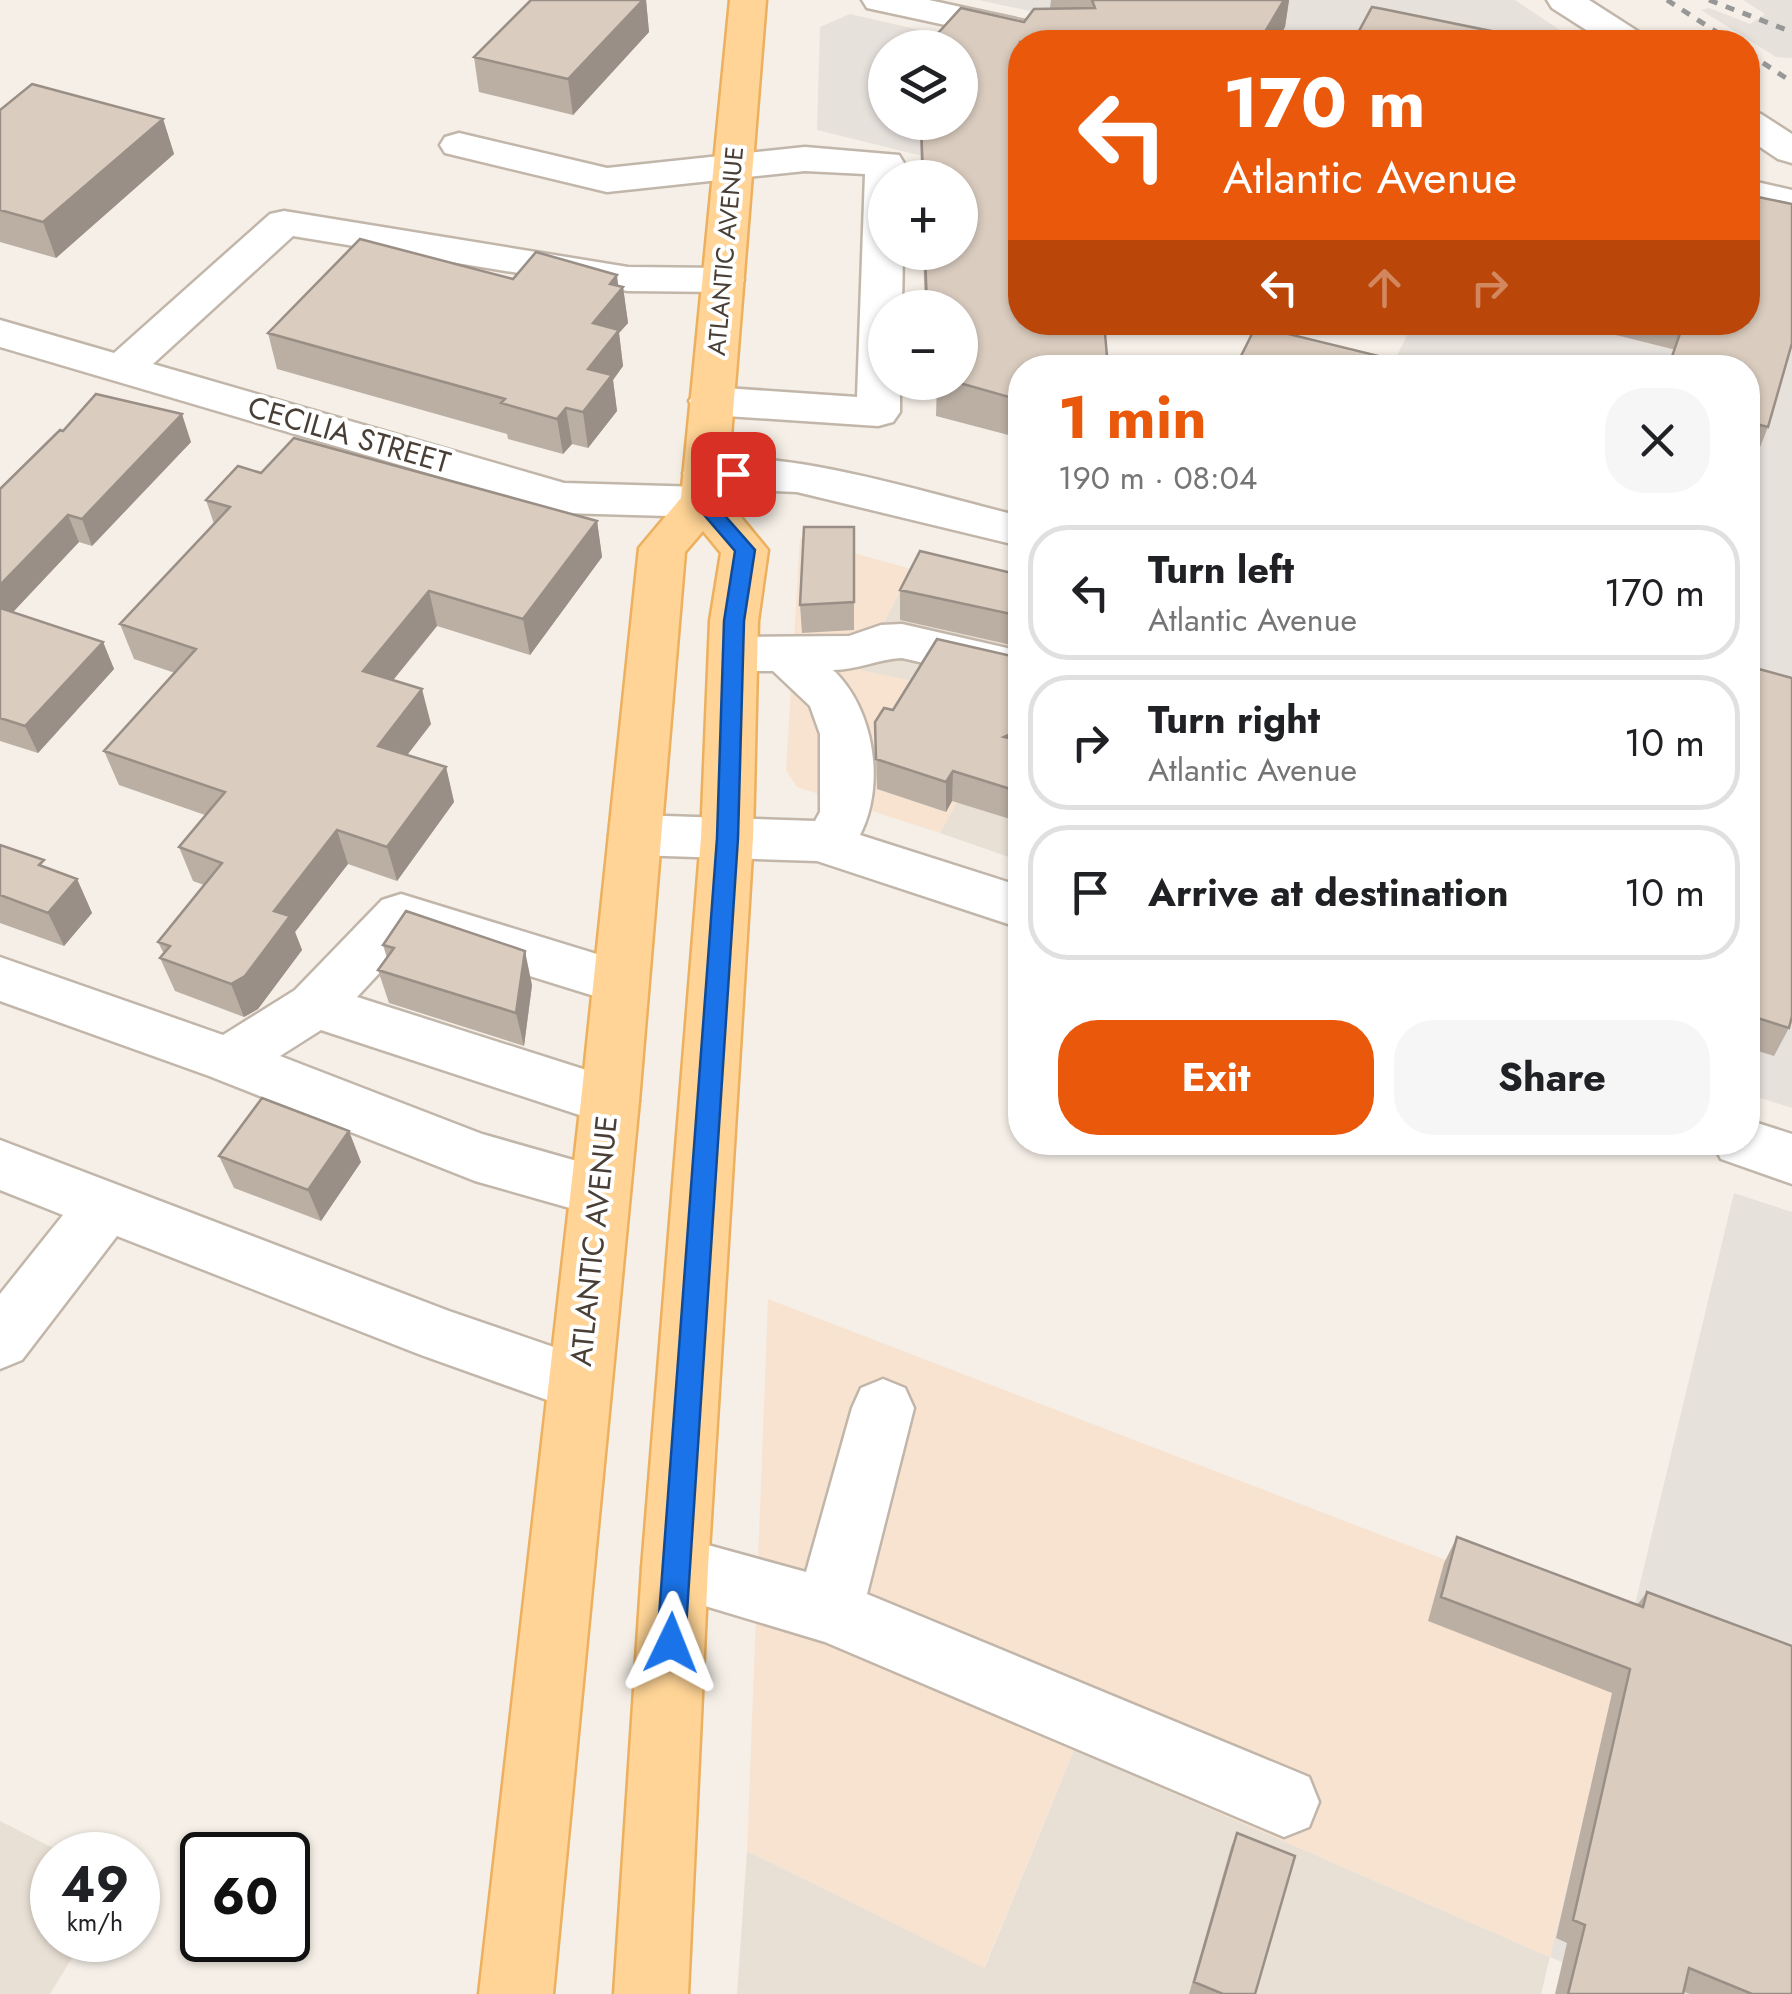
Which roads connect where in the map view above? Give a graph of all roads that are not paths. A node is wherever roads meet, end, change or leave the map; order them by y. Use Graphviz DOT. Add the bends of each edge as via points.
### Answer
graph roads {
  1 [pos="748,0"];
  2 [pos="880,0"];
  3 [pos="1565,0"];
  4 [pos="1017,30"];
  5 [pos="1610,30"];
  6 [pos="1760,130"];
  7 [pos="459,145"];
  8 [pos="1792,152"];
  9 [pos="734,165"];
  10 [pos="1760,195"];
  11 [pos="1792,202"];
  12 [pos="723,280"];
  13 [pos="0,333"];
  14 [pos="122,369"];
  15 [pos="712,401"];
  16 [pos="704,488"];
  17 [pos="1008,529"];
  18 [pos="734,654"];
  19 [pos="784,654"];
  20 [pos="1008,665"];
  21 [pos="635,836"];
  22 [pos="728,838"];
  23 [pos="829,844"];
  24 [pos="1008,902"];
  25 [pos="0,979"];
  26 [pos="620,982"];
  27 [pos="315,1006"];
  28 [pos="229,1060"];
  29 [pos="610,1101"];
  30 [pos="1760,1148"];
  31 [pos="1792,1159"];
  32 [pos="0,1165"];
  33 [pos="598,1191"];
  34 [pos="105,1206"];
  35 [pos="0,1341"];
  36 [pos="578,1383"];
  37 [pos="883,1408"];
  38 [pos="674,1568"];
  39 [pos="829,1610"];
  40 [pos="1284,1802"];
  41 [pos="516,1994"];
  42 [pos="650,1994"];
  1 -- 9 [label="main road, ATLANTIC AVENUE"];
  2 -- 4 [label="street"];
  3 -- 5 [label="street"];
  6 -- 8 [label="street"];
  7 -- 9 [label="street" via="607,180"];
  9 -- 12 [label="main road, ATLANTIC AVENUE"];
  9 -- 15 [label="street" via="885,163 878,412"];
  10 -- 11 [label="street"];
  12 -- 14 [label="street" via="628,278 284,223"];
  12 -- 15 [label="main road, ATLANTIC AVENUE"];
  13 -- 14 [label="street, CECILIA STREET"];
  14 -- 16 [label="street, CECILIA STREET" via="563,498"];
  15 -- 16 [label="main road, ATLANTIC AVENUE"];
  16 -- 17 [label="street, CECILIA STREET" via="797,476"];
  16 -- 18 [label="main road" via="745,550"];
  16 -- 21 [label="main road, ATLANTIC AVENUE" via="662,548"];
  18 -- 19 [label="street"];
  18 -- 22 [label="main road"];
  19 -- 20 [label="street" via="853,654 902,641"];
  19 -- 23 [label="street" via="832,698 844,734 846,812"];
  21 -- 22 [label="street"];
  21 -- 26 [label="main road, ATLANTIC AVENUE"];
  22 -- 23 [label="street"];
  22 -- 38 [label="main road"];
  23 -- 24 [label="street"];
  25 -- 28 [label="street"];
  26 -- 27 [label="street" via="401,915"];
  26 -- 29 [label="main road, ATLANTIC AVENUE"];
  27 -- 28 [label="street"];
  27 -- 29 [label="street"];
  28 -- 33 [label="street" via="475,1157"];
  29 -- 33 [label="main road, ATLANTIC AVENUE"];
  30 -- 31 [label="street"];
  32 -- 34 [label="street"];
  33 -- 36 [label="main road, ATLANTIC AVENUE"];
  34 -- 35 [label="street"];
  34 -- 36 [label="street"];
  36 -- 41 [label="main road, ATLANTIC AVENUE"];
  37 -- 39 [label="street"];
  38 -- 39 [label="street"];
  38 -- 42 [label="main road"];
  39 -- 40 [label="street"];
}
